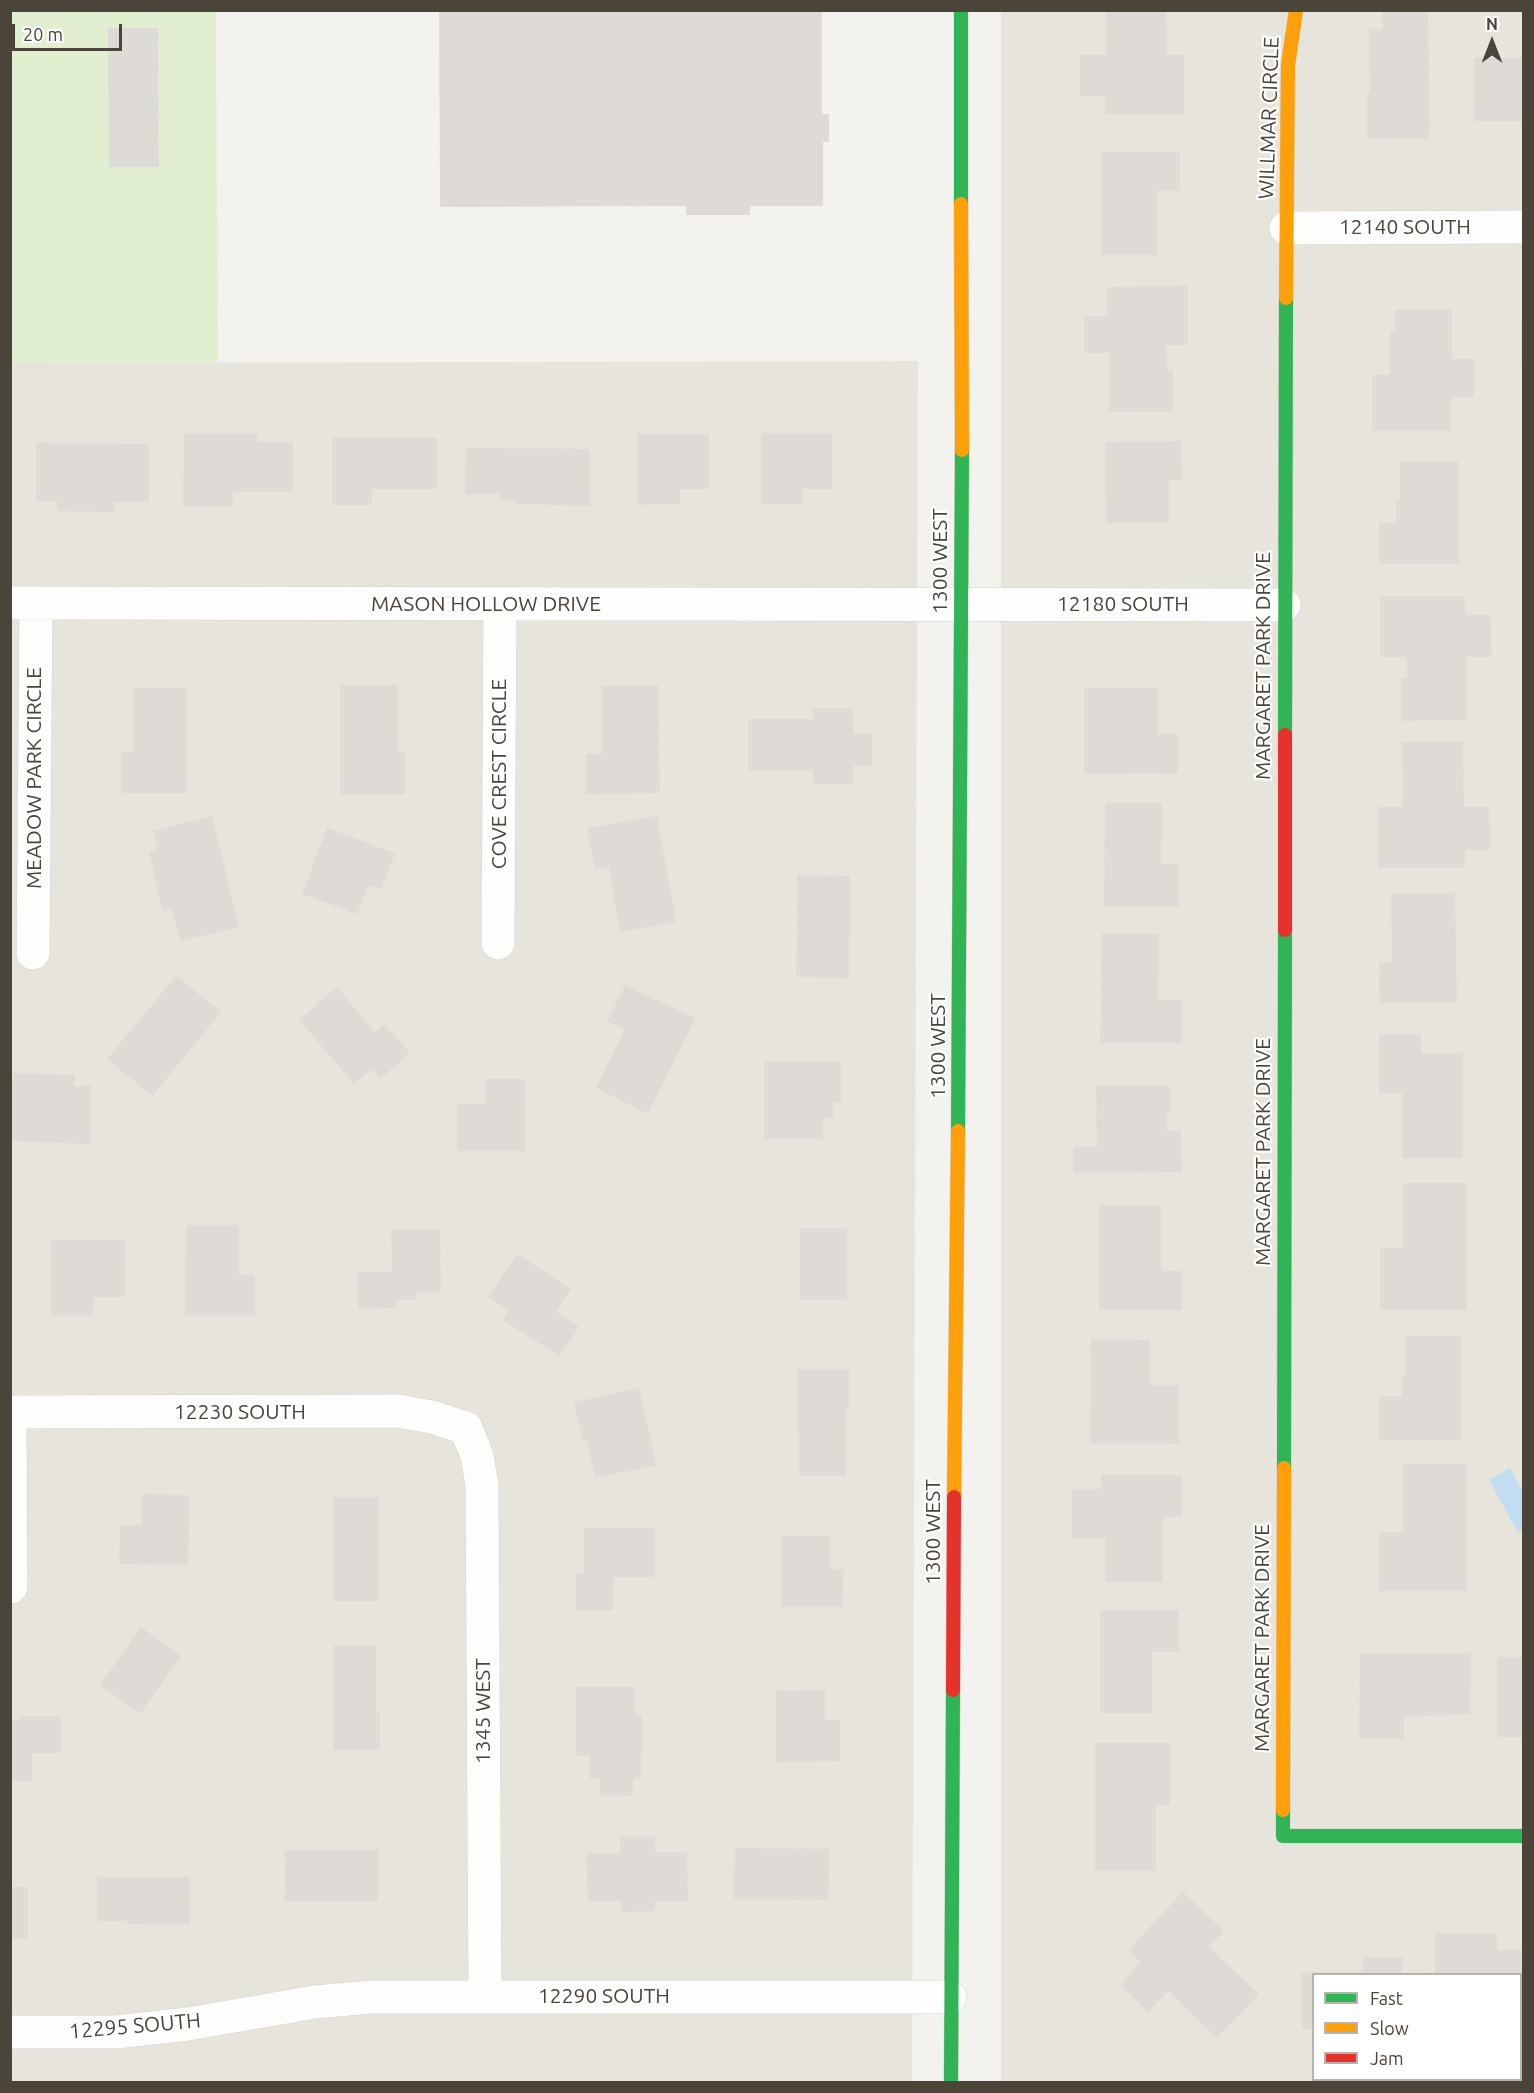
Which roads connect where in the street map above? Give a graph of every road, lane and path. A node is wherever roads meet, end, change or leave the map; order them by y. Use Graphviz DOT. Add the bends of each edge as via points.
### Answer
graph roads {
  1 [pos="961,10"];
  2 [pos="1296,10"];
  3 [pos="1524,227"];
  4 [pos="1286,228"];
  5 [pos="23,603"];
  6 [pos="500,604"];
  7 [pos="962,604"];
  8 [pos="1284,605"];
  9 [pos="498,944"];
  10 [pos="33,953"];
  11 [pos="10,1412"];
  12 [pos="466,1428"];
  13 [pos="10,1587"];
  14 [pos="1524,1836"];
  15 [pos="485,1996"];
  16 [pos="950,1997"];
  17 [pos="259,2010"];
  18 [pos="10,2032"];
  19 [pos="951,2082"];
  1 -- 7 [label="street, 1300 WEST"];
  2 -- 4 [label="street, WILLMAR CIRCLE" via="1288,65"];
  3 -- 4 [label="street, 12140 SOUTH"];
  4 -- 8 [label="street, MARGARET PARK DRIVE"];
  5 -- 6 [label="street, MASON HOLLOW DRIVE"];
  5 -- 10 [label="street, MEADOW PARK CIRCLE"];
  6 -- 7 [label="street, MASON HOLLOW DRIVE"];
  6 -- 9 [label="street, COVE CREST CIRCLE"];
  7 -- 8 [label="street, 12180 SOUTH"];
  7 -- 16 [label="street, 1300 WEST"];
  8 -- 14 [label="street, MARGARET PARK DRIVE" via="1283,1836"];
  11 -- 12 [label="street, 12230 SOUTH" via="398,1412"];
  11 -- 13 [label="street"];
  12 -- 15 [label="street, 1345 WEST" via="477,1456 482,1485"];
  15 -- 16 [label="street, 12290 SOUTH"];
  15 -- 17 [label="street, 12290 SOUTH" via="371,1997"];
  16 -- 19 [label="street, 1300 WEST"];
  17 -- 18 [label="street, 12295 SOUTH" via="188,2024 116,2032"];
}
